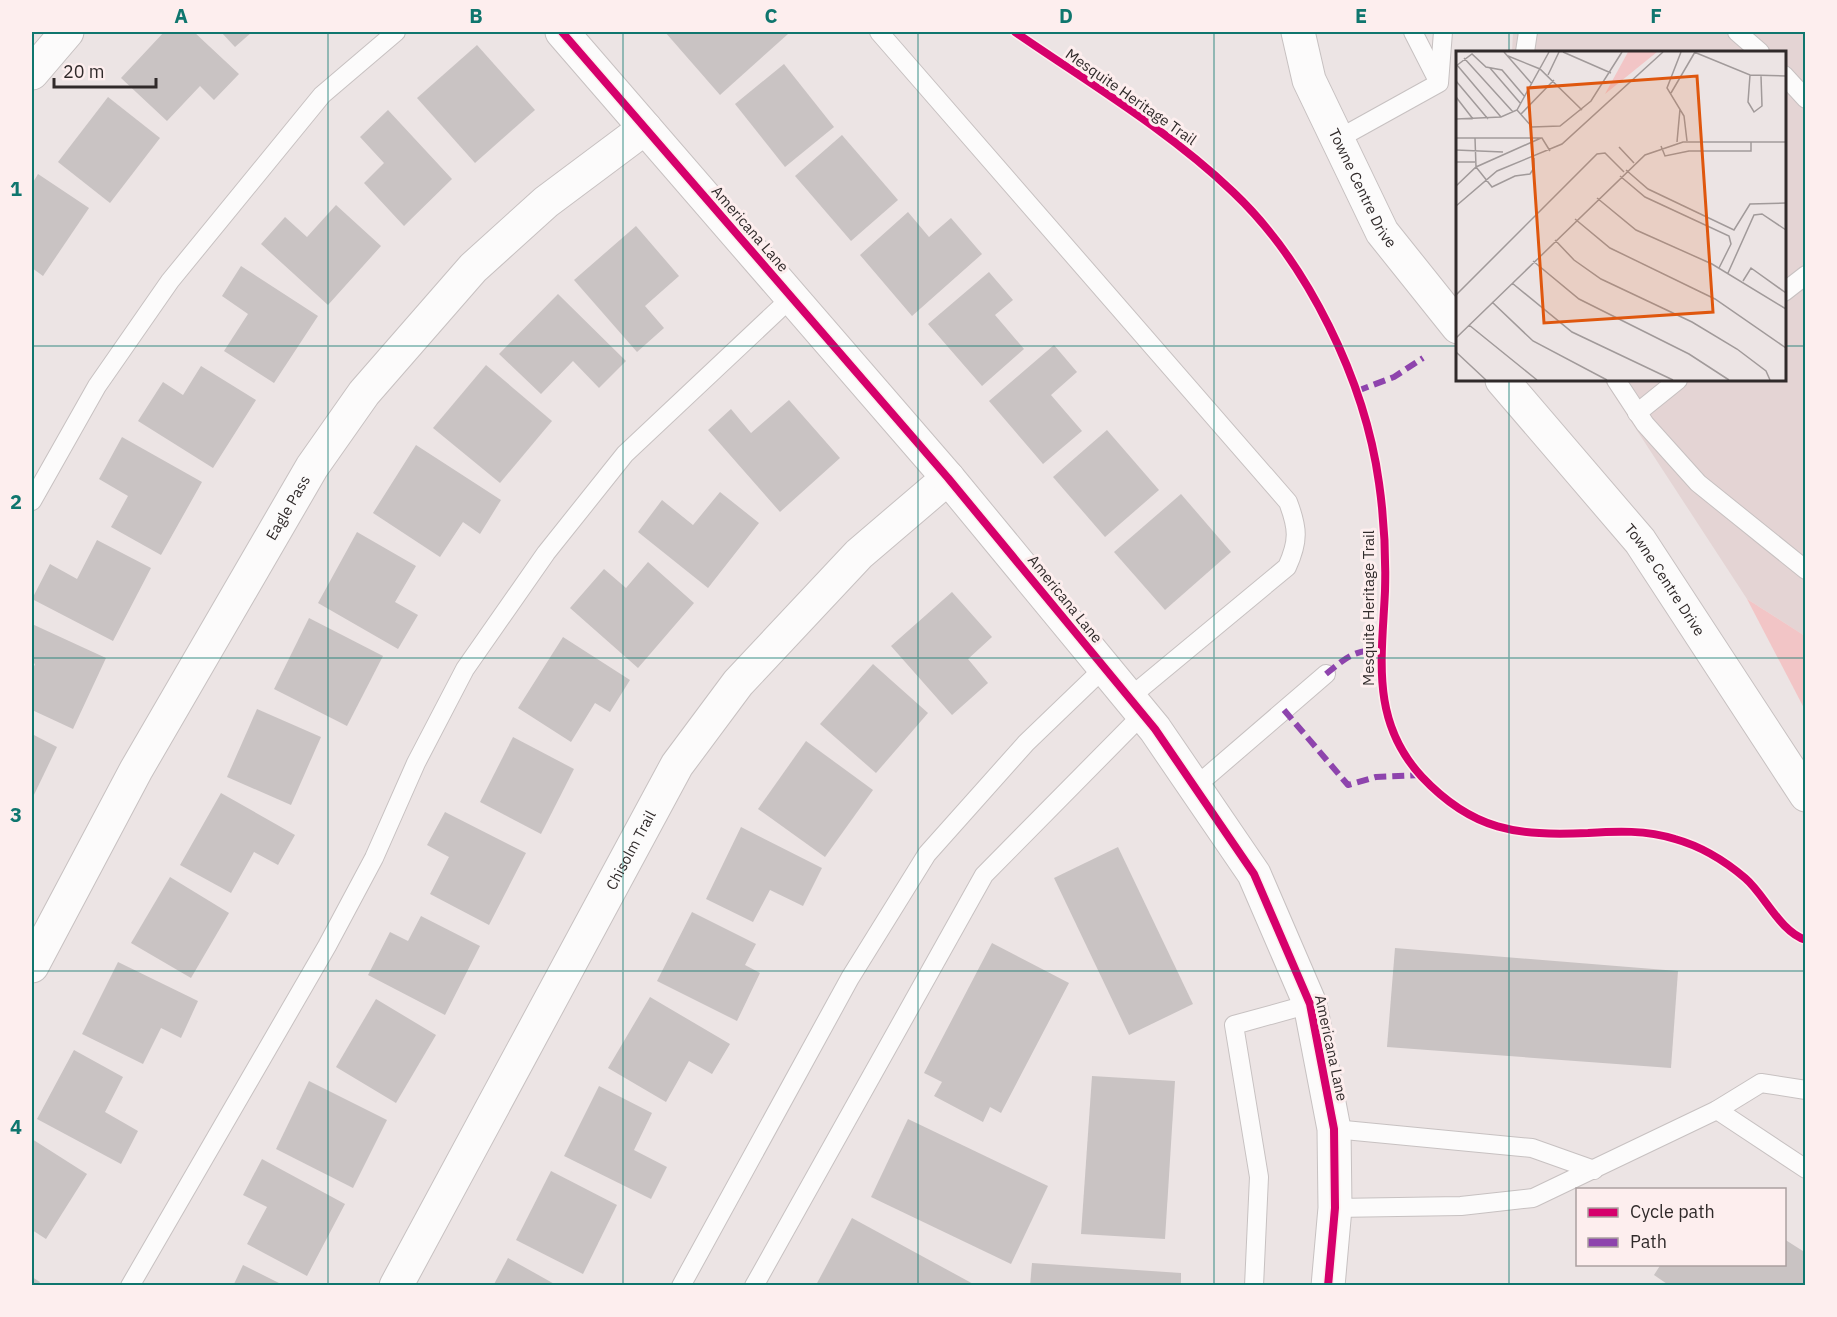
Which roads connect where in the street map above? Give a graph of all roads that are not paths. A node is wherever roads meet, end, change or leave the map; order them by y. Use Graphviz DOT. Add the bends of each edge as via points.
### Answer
graph roads {
  1 [pos="68,32"];
  2 [pos="396,32"];
  3 [pos="562,32"];
  4 [pos="879,32"];
  5 [pos="1298,32"];
  6 [pos="1413,32"];
  7 [pos="1443,32"];
  8 [pos="1528,32"];
  9 [pos="1737,32"];
  10 [pos="1526,51"];
  11 [pos="1759,51"];
  12 [pos="32,73"];
  13 [pos="1786,76"];
  14 [pos="1439,83"];
  15 [pos="1806,99"];
  16 [pos="645,128"];
  17 [pos="1338,139"];
  18 [pos="1806,275"];
  19 [pos="1786,291"];
  20 [pos="792,297"];
  21 [pos="1456,324"];
  22 [pos="1503,381"];
  23 [pos="1617,381"];
  24 [pos="1677,381"];
  25 [pos="1637,413"];
  26 [pos="948,478"];
  27 [pos="32,501"];
  28 [pos="1806,570"];
  29 [pos="1104,668"];
  30 [pos="1326,674"];
  31 [pos="1136,707"];
  32 [pos="1196,786"];
  33 [pos="1806,795"];
  34 [pos="32,966"];
  35 [pos="1310,1004"];
  36 [pos="1806,1090"];
  37 [pos="1717,1110"];
  38 [pos="1334,1129"];
  39 [pos="1806,1169"];
  40 [pos="1594,1170"];
  41 [pos="1335,1208"];
  42 [pos="130,1286"];
  43 [pos="396,1286"];
  44 [pos="681,1286"];
  45 [pos="754,1286"];
  46 [pos="1254,1286"];
  47 [pos="1328,1286"];
  1 -- 12 [label="street"];
  2 -- 27 [label="lane" via="322,95 170,281 97,386"];
  3 -- 16 [label="street, Americana Lane"];
  4 -- 31 [label="lane" via="1288,502 1297,526 1294,551 1287,567"];
  5 -- 17 [label="street, Towne Centre Drive" via="1309,80"];
  6 -- 14 [label="lane"];
  7 -- 14 [label="lane"];
  8 -- 10 [label="lane"];
  9 -- 11 [label="lane"];
  13 -- 15 [label="lane"];
  14 -- 17 [label="lane"];
  16 -- 20 [label="street, Americana Lane"];
  16 -- 34 [label="street, Eagle Pass" via="546,202 473,268 364,393 312,467 136,770"];
  17 -- 21 [label="street, Towne Centre Drive" via="1382,232"];
  18 -- 19 [label="lane"];
  20 -- 26 [label="street, Americana Lane"];
  20 -- 42 [label="lane" via="625,454 546,553 465,669 327,946"];
  22 -- 33 [label="street, Towne Centre Drive" via="1640,542"];
  23 -- 25 [label="lane"];
  24 -- 25 [label="lane"];
  25 -- 28 [label="lane" via="1698,483"];
  26 -- 29 [label="street, Americana Lane"];
  26 -- 43 [label="street, Chisolm Trail" via="859,554 738,683 677,765"];
  29 -- 31 [label="street, Americana Lane"];
  29 -- 44 [label="lane" via="1026,743 927,854 849,978"];
  30 -- 32 [label="lane"];
  31 -- 32 [label="street, Americana Lane"];
  31 -- 45 [label="lane" via="984,875"];
  32 -- 35 [label="street, Americana Lane" via="1254,874"];
  35 -- 38 [label="street, Americana Lane"];
  35 -- 46 [label="lane" via="1234,1025 1260,1177"];
  36 -- 37 [label="lane" via="1761,1083"];
  37 -- 39 [label="lane"];
  37 -- 40 [label="lane"];
  38 -- 40 [label="lane" via="1532,1148"];
  38 -- 41 [label="street, Americana Lane"];
  40 -- 41 [label="lane" via="1533,1198 1461,1206"];
  41 -- 47 [label="street, Americana Lane"];
}
